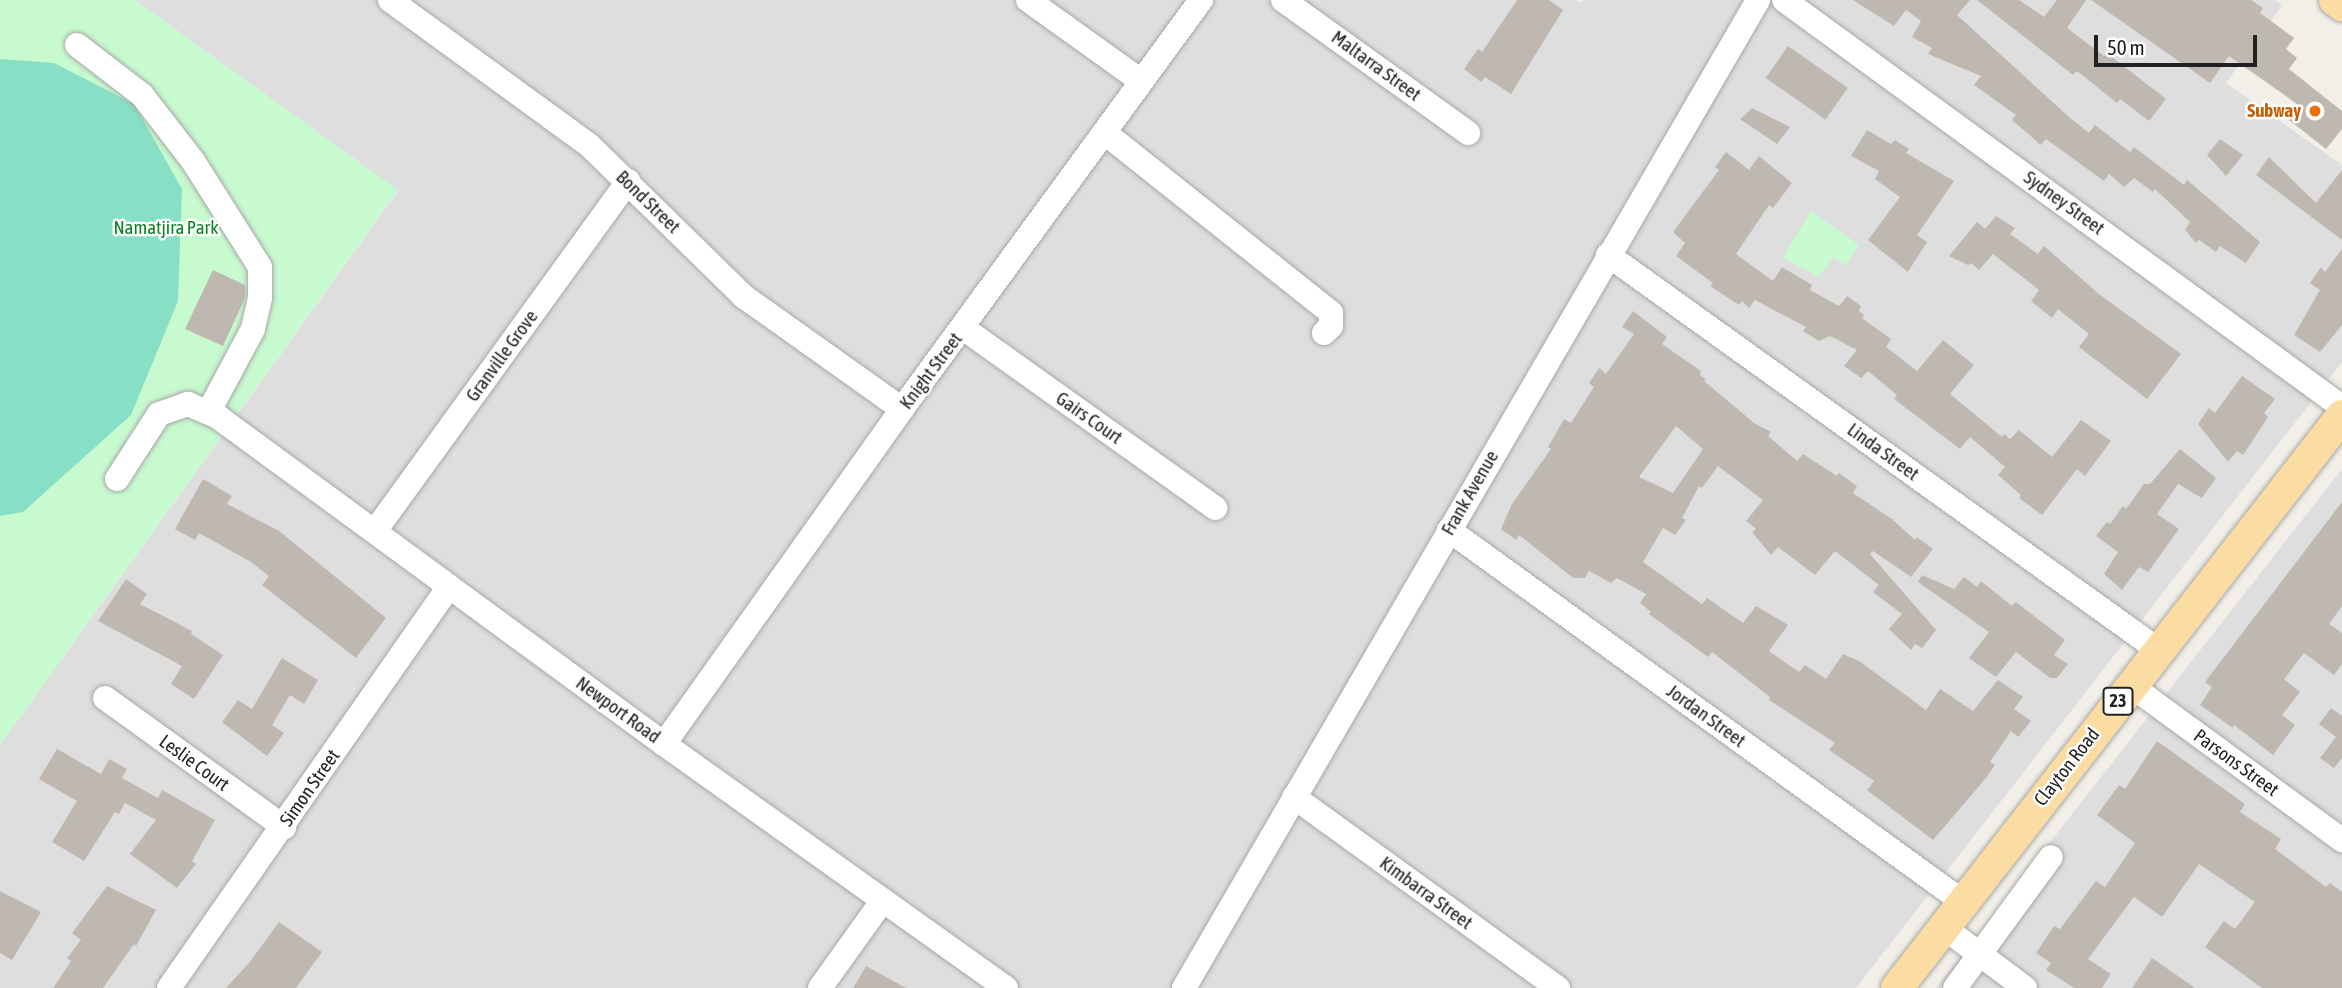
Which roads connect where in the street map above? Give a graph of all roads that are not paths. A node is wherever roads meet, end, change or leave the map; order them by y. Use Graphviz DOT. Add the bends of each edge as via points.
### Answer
graph roads {
  1 [pos="390,0"];
  2 [pos="1028,0"];
  3 [pos="1201,0"];
  4 [pos="1283,0"];
  5 [pos="1758,0"];
  6 [pos="1784,0"];
  7 [pos="2335,0"];
  8 [pos="2342,5"];
  9 [pos="77,45"];
  10 [pos="1141,81"];
  11 [pos="1105,133"];
  12 [pos="1468,133"];
  13 [pos="628,181"];
  14 [pos="1608,255"];
  15 [pos="963,328"];
  16 [pos="1324,333"];
  17 [pos="2342,407"];
  18 [pos="902,409"];
  19 [pos="208,413"];
  20 [pos="2342,416"];
  21 [pos="117,479"];
  22 [pos="1215,508"];
  23 [pos="1449,530"];
  24 [pos="375,531"];
  25 [pos="449,587"];
  26 [pos="2157,649"];
  27 [pos="2130,685"];
  28 [pos="105,698"];
  29 [pos="664,744"];
  30 [pos="1294,797"];
  31 [pos="284,827"];
  32 [pos="2342,840"];
  33 [pos="2051,857"];
  34 [pos="883,900"];
  35 [pos="1963,902"];
  36 [pos="1943,927"];
  37 [pos="1980,955"];
  38 [pos="169,988"];
  39 [pos="820,988"];
  40 [pos="1006,988"];
  41 [pos="1184,988"];
  42 [pos="1558,988"];
  43 [pos="1897,988"];
  44 [pos="1955,988"];
  45 [pos="2025,988"];
  1 -- 13 [label="street, Bond Street" via="589,145"];
  2 -- 10 [label="street"];
  3 -- 10 [label="street, Knight Street"];
  4 -- 12 [label="street, Maltarra Street"];
  5 -- 14 [label="street, Frank Avenue"];
  6 -- 17 [label="street, Sydney Street"];
  7 -- 8 [label="main road"];
  9 -- 19 [label="street" via="142,95 192,161 260,267 253,329"];
  10 -- 11 [label="street, Knight Street"];
  11 -- 15 [label="street, Knight Street"];
  11 -- 16 [label="street" via="1331,313 1331,326"];
  13 -- 18 [label="street, Bond Street" via="743,296"];
  13 -- 24 [label="street, Granville Grove"];
  14 -- 23 [label="street, Frank Avenue"];
  14 -- 26 [label="street, Linda Street"];
  15 -- 18 [label="street, Knight Street"];
  15 -- 22 [label="street, Gairs Court"];
  18 -- 29 [label="street, Knight Street"];
  19 -- 21 [label="street" via="188,404 159,414"];
  19 -- 24 [label="street, Newport Road"];
  20 -- 26 [label="main road, Clayton Road / 23"];
  23 -- 30 [label="street, Frank Avenue"];
  23 -- 35 [label="street, Jordan Street"];
  24 -- 25 [label="street, Newport Road"];
  25 -- 29 [label="street, Newport Road"];
  25 -- 31 [label="street, Simon Street"];
  26 -- 27 [label="main road, Clayton Road / 23"];
  27 -- 32 [label="street, Parsons Street"];
  27 -- 35 [label="main road, Clayton Road / 23"];
  28 -- 31 [label="street, Leslie Court"];
  29 -- 34 [label="street, Newport Road"];
  30 -- 41 [label="street, Frank Avenue"];
  30 -- 42 [label="street, Kimbarra Street"];
  31 -- 38 [label="street, Simon Street"];
  33 -- 37 [label="street"];
  34 -- 39 [label="street"];
  34 -- 40 [label="street, Newport Road"];
  35 -- 36 [label="main road, Clayton Road / 23"];
  36 -- 37 [label="street"];
  36 -- 43 [label="main road, Clayton Road / 23"];
  37 -- 44 [label="street"];
  37 -- 45 [label="street"];
}
